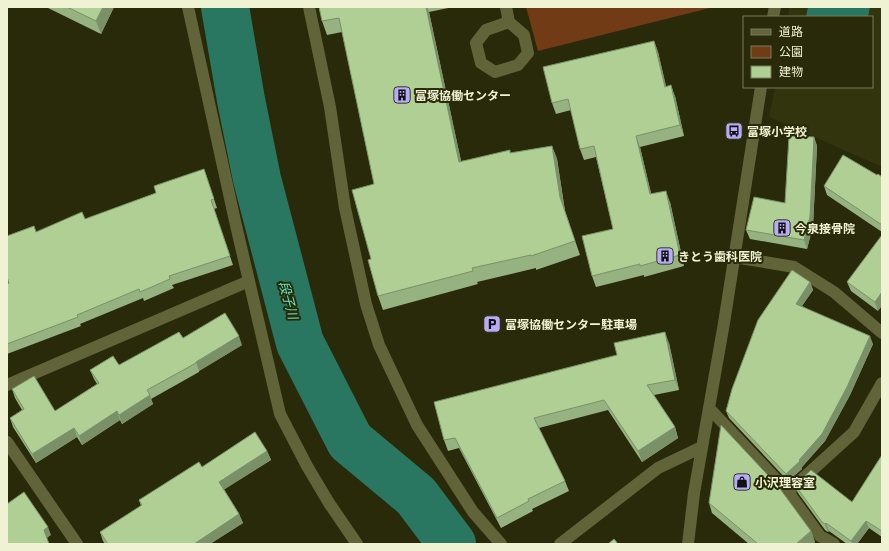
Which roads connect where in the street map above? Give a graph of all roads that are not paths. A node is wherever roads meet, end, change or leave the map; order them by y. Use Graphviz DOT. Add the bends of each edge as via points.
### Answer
graph roads {
  1 [pos="188,7"];
  2 [pos="309,7"];
  3 [pos="506,7"];
  4 [pos="509,22"];
  5 [pos="761,88"];
  6 [pos="734,257"];
  7 [pos="249,281"];
  8 [pos="882,333"];
  9 [pos="882,383"];
  10 [pos="7,385"];
  11 [pos="709,408"];
  12 [pos="7,442"];
  13 [pos="702,446"];
  14 [pos="788,492"];
  15 [pos="77,544"];
  16 [pos="357,544"];
  17 [pos="501,544"];
  18 [pos="560,544"];
  19 [pos="688,544"];
  20 [pos="834,544"];
  1 -- 7 [label="street"];
  2 -- 17 [label="street" via="330,107 345,208 366,304 379,345 417,425 473,512"];
  3 -- 4 [label="street"];
  4 -- 4 [label="street" via="524,35 528,53 518,65 495,72 480,63 476,43 486,30"];
  5 -- 6 [label="street"];
  6 -- 8 [label="street" via="794,267 834,292"];
  6 -- 11 [label="street"];
  7 -- 10 [label="street"];
  7 -- 16 [label="street" via="280,414 329,504"];
  9 -- 14 [label="street" via="854,432"];
  11 -- 13 [label="street"];
  11 -- 14 [label="street"];
  12 -- 15 [label="street"];
  13 -- 18 [label="street" via="658,468"];
  13 -- 19 [label="street"];
  14 -- 20 [label="street" via="820,536"];
}
